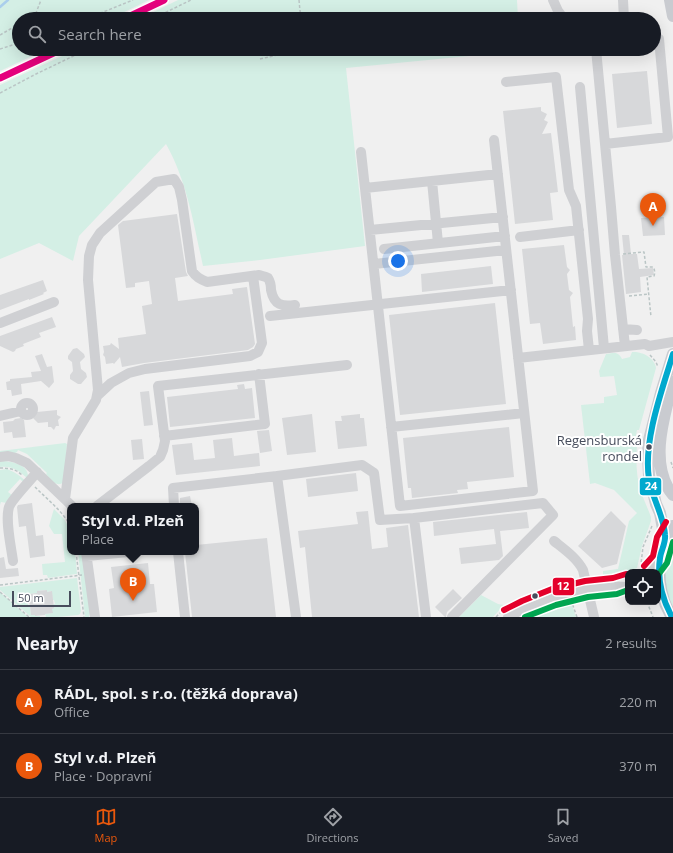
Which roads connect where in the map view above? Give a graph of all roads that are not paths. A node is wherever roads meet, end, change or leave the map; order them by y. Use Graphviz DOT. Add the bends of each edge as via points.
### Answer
graph roads {
  1 [pos="553,0"];
  2 [pos="623,0"];
  3 [pos="670,0"];
  4 [pos="559,12"];
  5 [pos="624,12"];
  6 [pos="673,16"];
  7 [pos="597,56"];
  8 [pos="661,56"];
  9 [pos="506,82"];
  10 [pos="580,87"];
  11 [pos="494,140"];
  12 [pos="605,144"];
  13 [pos="362,152"];
  14 [pos="498,174"];
  15 [pos="432,181"];
  16 [pos="365,188"];
  17 [pos="503,217"];
  18 [pos="436,224"];
  19 [pos="370,230"];
  20 [pos="579,230"];
  21 [pos="505,236"];
  22 [pos="520,236"];
  23 [pos="438,243"];
  24 [pos="384,249"];
  25 [pos="506,250"];
  26 [pos="374,264"];
  27 [pos="253,276"];
  28 [pos="511,290"];
  29 [pos="54,302"];
  30 [pos="378,304"];
  31 [pos="295,305"];
  32 [pos="270,316"];
  33 [pos="0,323"];
  34 [pos="623,329"];
  35 [pos="636,330"];
  36 [pos="673,342"];
  37 [pos="625,346"];
  38 [pos="604,348"];
  39 [pos="589,350"];
  40 [pos="673,354"];
  41 [pos="518,358"];
  42 [pos="347,365"];
  43 [pos="259,374"];
  44 [pos="673,382"];
  45 [pos="97,396"];
  46 [pos="21,411"];
  47 [pos="524,414"];
  48 [pos="0,416"];
  49 [pos="391,427"];
  50 [pos="164,436"];
  51 [pos="0,457"];
  52 [pos="37,472"];
  53 [pos="278,476"];
  54 [pos="673,495"];
  55 [pos="69,502"];
  56 [pos="101,503"];
  57 [pos="174,503"];
  58 [pos="414,518"];
  59 [pos="673,526"];
  60 [pos="665,540"];
  61 [pos="554,541"];
  62 [pos="87,555"];
  63 [pos="178,555"];
  64 [pos="660,559"];
  65 [pos="12,561"];
  66 [pos="650,569"];
  67 [pos="660,569"];
  68 [pos="625,583"];
  69 [pos="616,586"];
  70 [pos="625,587"];
  71 [pos="587,589"];
  72 [pos="661,599"];
  73 [pos="526,613"];
  74 [pos="505,615"];
  75 [pos="95,617"];
  76 [pos="184,617"];
  77 [pos="296,617"];
  78 [pos="426,617"];
  79 [pos="452,617"];
  80 [pos="594,617"];
  81 [pos="672,617"];
  1 -- 4 [label="street"];
  2 -- 5 [label="street"];
  3 -- 6 [label="main road"];
  7 -- 12 [label="street"];
  8 -- 12 [label="street" via="668,138"];
  9 -- 20 [label="street" via="556,77 569,190 576,206"];
  10 -- 38 [label="street"];
  11 -- 14 [label="street"];
  12 -- 34 [label="street"];
  13 -- 16 [label="street"];
  14 -- 15 [label="street"];
  14 -- 17 [label="street"];
  15 -- 16 [label="street"];
  15 -- 18 [label="street"];
  16 -- 19 [label="street"];
  17 -- 18 [label="street"];
  17 -- 21 [label="street"];
  18 -- 19 [label="street"];
  18 -- 23 [label="street"];
  19 -- 26 [label="street"];
  20 -- 22 [label="street"];
  20 -- 39 [label="street"];
  21 -- 23 [label="street"];
  21 -- 25 [label="street"];
  23 -- 24 [label="street"];
  25 -- 26 [label="street"];
  25 -- 28 [label="street"];
  26 -- 30 [label="street"];
  27 -- 31 [label="street" via="259,275 268,279 272,294 280,305"];
  27 -- 45 [label="street" via="262,343 258,352 250,356 129,373 110,383"];
  27 -- 45 [label="street" via="207,282 195,275 192,271 179,187 174,179 156,182 100,233 92,245 88,280"];
  28 -- 30 [label="street"];
  28 -- 41 [label="street"];
  29 -- 33 [label="street"];
  30 -- 32 [label="street"];
  30 -- 49 [label="street"];
  34 -- 35 [label="street"];
  34 -- 37 [label="street"];
  36 -- 37 [label="street"];
  37 -- 38 [label="street"];
  38 -- 39 [label="street"];
  39 -- 41 [label="street"];
  40 -- 60 [label="main road" via="651,432 648,453 649,476"];
  41 -- 47 [label="street"];
  42 -- 43 [label="street"];
  43 -- 50 [label="street" via="158,386"];
  43 -- 50 [label="street" via="265,424"];
  44 -- 54 [label="main road" via="660,439 660,456 667,486"];
  45 -- 55 [label="street" via="73,438"];
  46 -- 48 [label="street"];
  47 -- 49 [label="street"];
  47 -- 49 [label="street" via="532,491 400,506"];
  50 -- 56 [label="street" via="160,456"];
  51 -- 52 [label="street" via="16,458"];
  52 -- 55 [label="street"];
  52 -- 65 [label="street" via="9,506 7,520"];
  53 -- 57 [label="street" via="172,488"];
  53 -- 58 [label="street" via="362,465 374,473 380,520"];
  53 -- 77 [label="street"];
  58 -- 78 [label="street"];
  58 -- 79 [label="street" via="543,503 553,515"];
  59 -- 60 [label="main road"];
  60 -- 64 [label="main road"];
  61 -- 71 [label="street" via="581,566"];
  62 -- 75 [label="street" via="84,575"];
  63 -- 76 [label="street"];
  64 -- 66 [label="street"];
  64 -- 67 [label="main road"];
  68 -- 69 [label="street"];
  69 -- 70 [label="street"];
  69 -- 71 [label="street"];
  71 -- 73 [label="street" via="554,597"];
  71 -- 80 [label="street"];
  72 -- 81 [label="main road"];
  73 -- 74 [label="street"];
}
